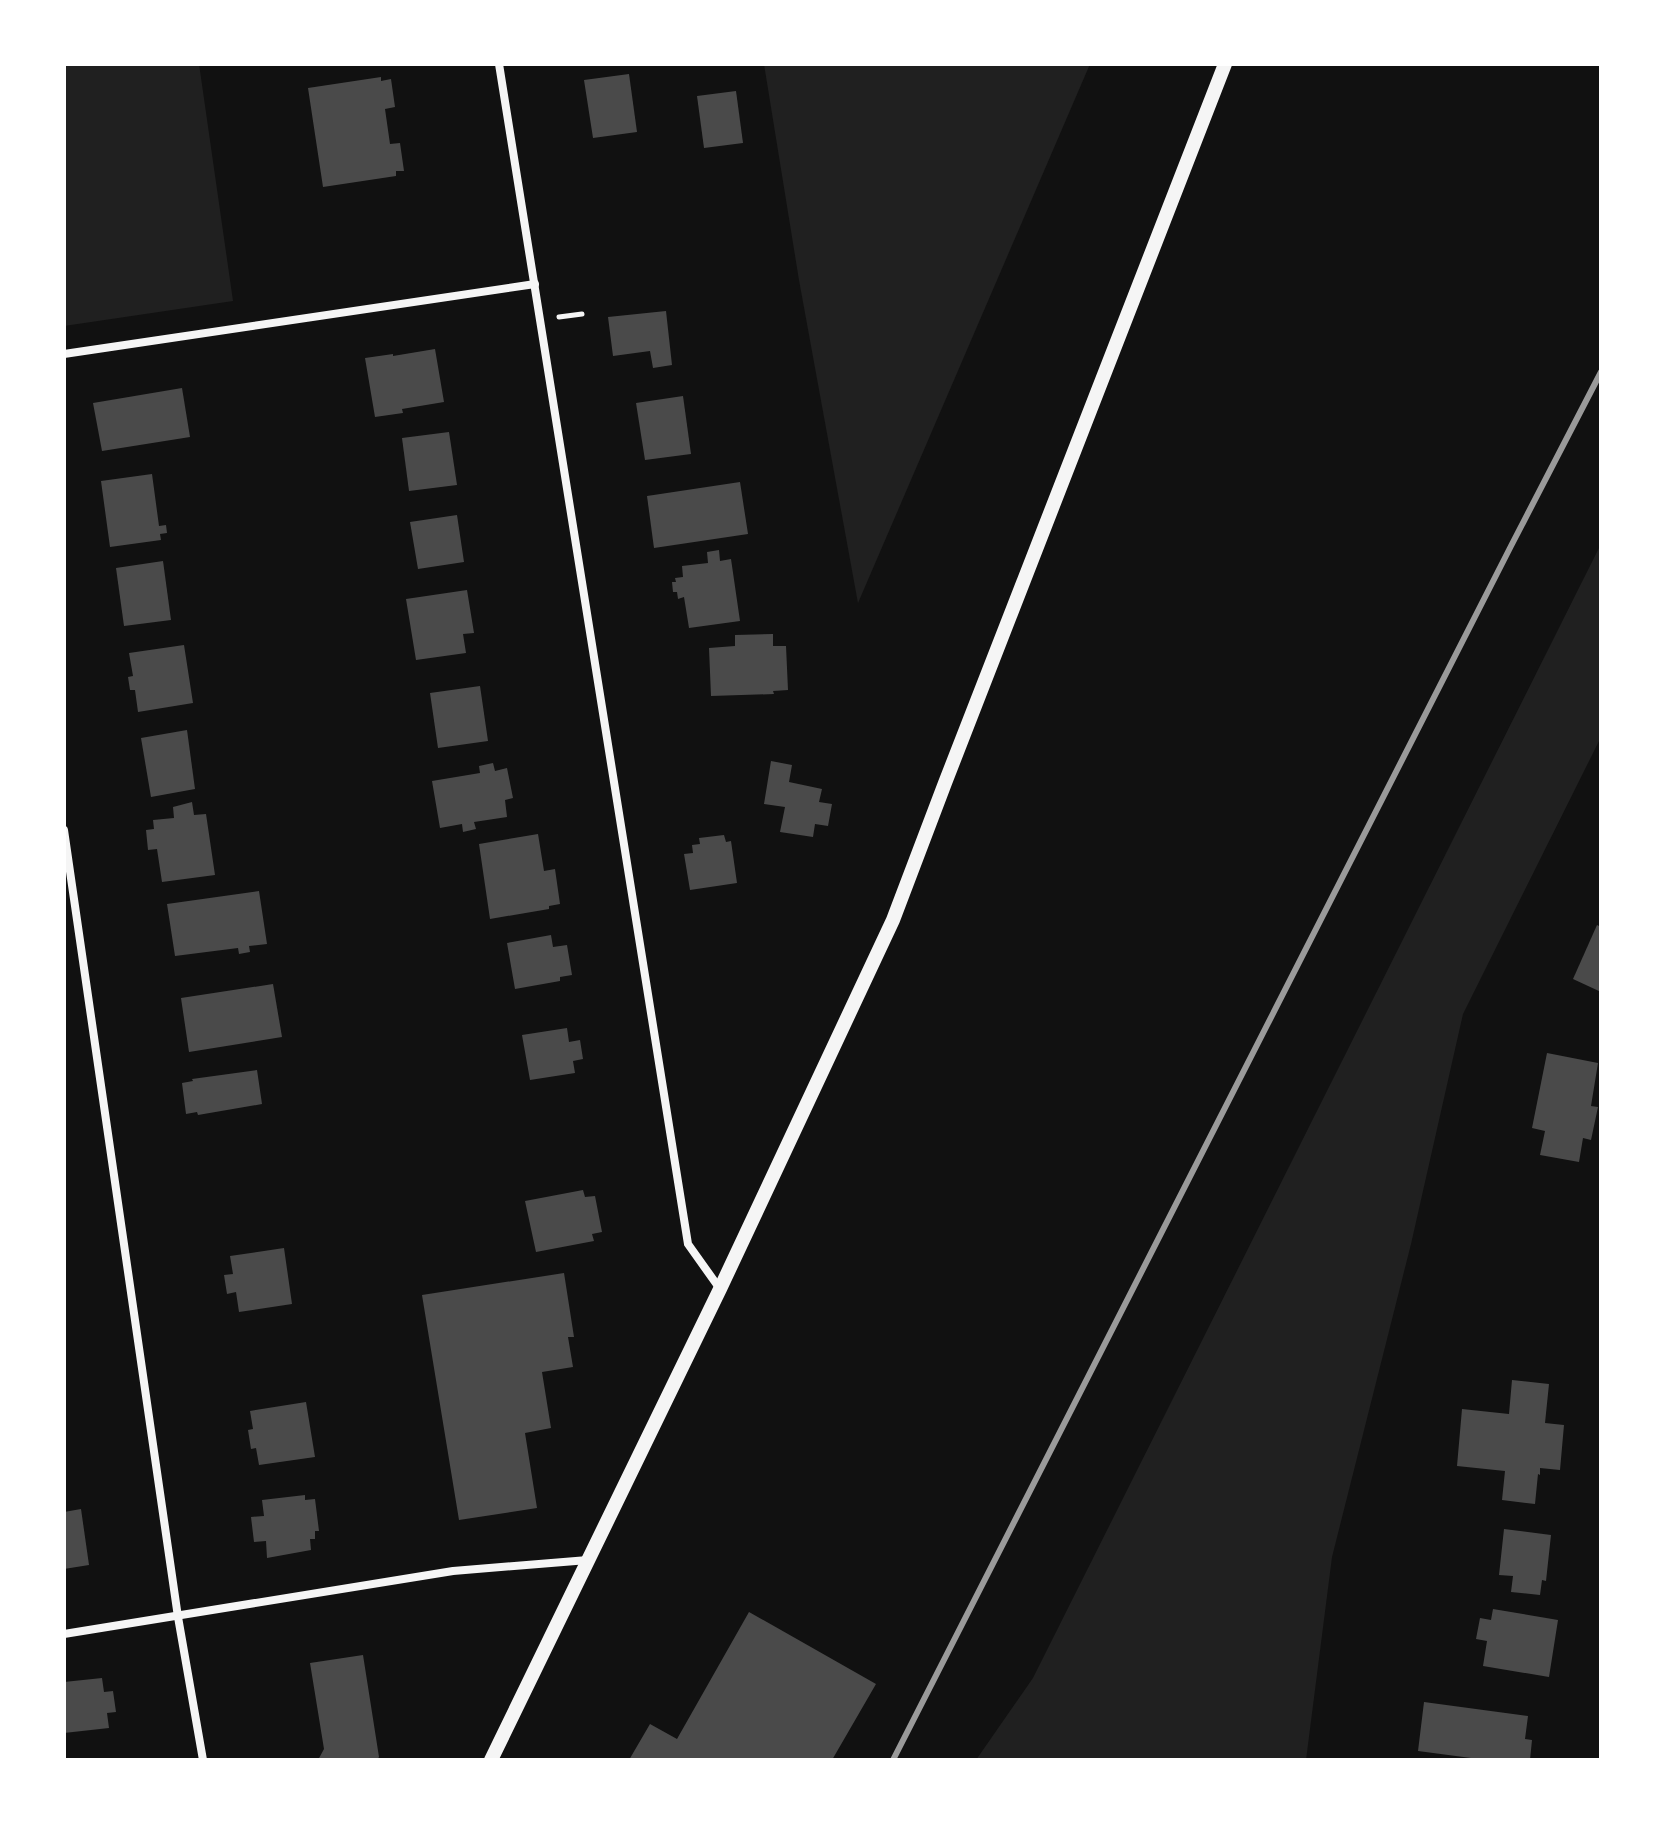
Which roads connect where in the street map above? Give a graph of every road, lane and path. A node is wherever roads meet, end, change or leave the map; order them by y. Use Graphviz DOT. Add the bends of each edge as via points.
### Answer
graph roads {
  1 [pos="499,64"];
  2 [pos="1225,64"];
  3 [pos="535,284"];
  4 [pos="64,354"];
  5 [pos="64,830"];
  6 [pos="720,1289"];
  7 [pos="588,1560"];
  8 [pos="178,1617"];
  9 [pos="64,1634"];
  10 [pos="203,1760"];
  11 [pos="491,1760"];
  1 -- 3 [label="street"];
  2 -- 6 [label="street" via="893,920"];
  3 -- 4 [label="street"];
  3 -- 6 [label="street" via="688,1244"];
  5 -- 8 [label="street"];
  6 -- 7 [label="street"];
  7 -- 8 [label="street" via="453,1571"];
  7 -- 11 [label="street"];
  8 -- 9 [label="street"];
  8 -- 10 [label="street"];
}
